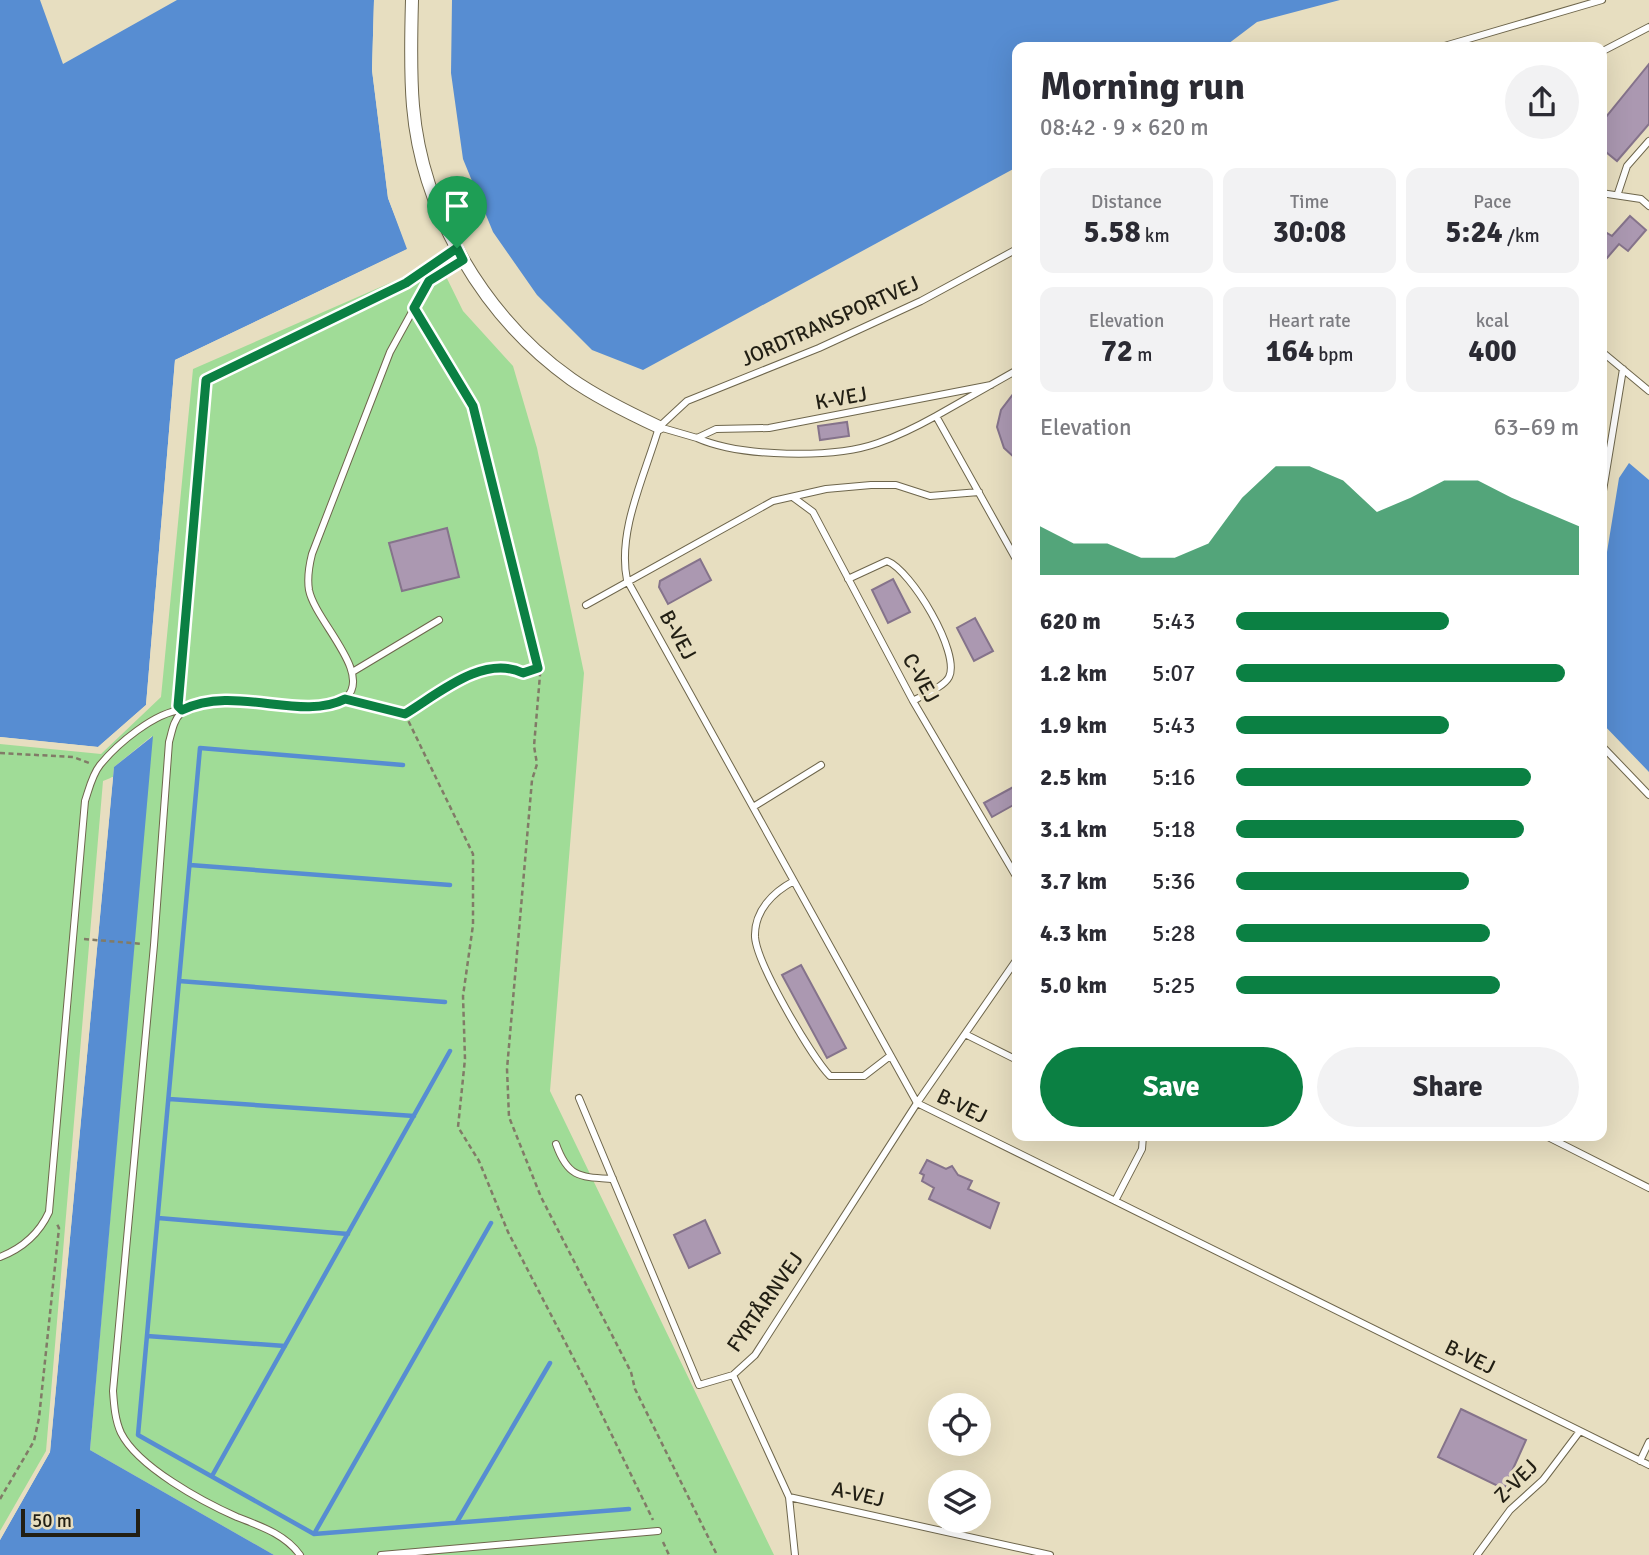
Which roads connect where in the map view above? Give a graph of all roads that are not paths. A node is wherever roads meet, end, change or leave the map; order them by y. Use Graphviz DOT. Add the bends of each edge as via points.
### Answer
graph roads {
  1 [pos="412,0"];
  2 [pos="1602,0"];
  3 [pos="1649,27"];
  4 [pos="1458,42"];
  5 [pos="1607,49"];
  6 [pos="1649,141"];
  7 [pos="1607,193"];
  8 [pos="1618,193"];
  9 [pos="1649,205"];
  10 [pos="1012,252"];
  11 [pos="463,260"];
  12 [pos="1607,356"];
  13 [pos="1623,369"];
  14 [pos="1012,373"];
  15 [pos="991,385"];
  16 [pos="1649,391"];
  17 [pos="936,416"];
  18 [pos="659,427"];
  19 [pos="698,438"];
  20 [pos="1607,466"];
  21 [pos="979,492"];
  22 [pos="794,498"];
  23 [pos="1012,552"];
  24 [pos="848,579"];
  25 [pos="627,580"];
  26 [pos="586,604"];
  27 [pos="439,620"];
  28 [pos="354,671"];
  29 [pos="912,701"];
  30 [pos="182,710"];
  31 [pos="1607,751"];
  32 [pos="821,765"];
  33 [pos="1649,795"];
  34 [pos="752,807"];
  35 [pos="1012,870"];
  36 [pos="794,881"];
  37 [pos="1012,966"];
  38 [pos="965,1034"];
  39 [pos="890,1056"];
  40 [pos="1012,1058"];
  41 [pos="579,1098"];
  42 [pos="916,1103"];
  43 [pos="1143,1141"];
  44 [pos="1556,1141"];
  45 [pos="556,1144"];
  46 [pos="613,1179"];
  47 [pos="1649,1188"];
  48 [pos="1115,1201"];
  49 [pos="0,1257"];
  50 [pos="733,1375"];
  51 [pos="1580,1431"];
  52 [pos="1649,1442"];
  53 [pos="1640,1461"];
  54 [pos="1649,1465"];
  55 [pos="789,1497"];
  56 [pos="658,1531"];
  57 [pos="300,1555"];
  58 [pos="381,1555"];
  59 [pos="795,1555"];
  60 [pos="1050,1555"];
  61 [pos="1477,1555"];
  1 -- 11 [label="street" via="413,108 420,148 439,212"];
  2 -- 4 [label="lane"];
  3 -- 5 [label="lane"];
  6 -- 8 [label="lane" via="1627,166"];
  7 -- 8 [label="lane"];
  8 -- 9 [label="lane"];
  10 -- 18 [label="lane, JORDTRANSPORTVEJ" via="819,348 687,401"];
  11 -- 18 [label="street" via="493,304 529,344 581,386"];
  11 -- 28 [label="lane" via="429,281 390,352 308,572 316,611"];
  12 -- 13 [label="lane"];
  13 -- 16 [label="lane"];
  13 -- 20 [label="lane"];
  14 -- 15 [label="lane, K-VEJ"];
  15 -- 17 [label="lane, K-VEJ"];
  15 -- 19 [label="lane, K-VEJ" via="769,428 716,429"];
  17 -- 19 [label="lane, K-VEJ" via="876,444 810,453 714,445"];
  17 -- 21 [label="lane"];
  18 -- 19 [label="lane, K-VEJ"];
  18 -- 25 [label="lane" via="622,556"];
  21 -- 22 [label="lane" via="930,496 896,485 871,485 825,489"];
  21 -- 23 [label="lane"];
  22 -- 24 [label="lane, C-VEJ" via="813,512"];
  22 -- 25 [label="lane" via="773,500"];
  24 -- 29 [label="lane, C-VEJ"];
  24 -- 29 [label="lane" via="887,561 903,571 946,644 953,667 948,680"];
  25 -- 26 [label="lane"];
  25 -- 34 [label="lane, B-VEJ"];
  27 -- 28 [label="lane"];
  28 -- 30 [label="lane" via="356,684 345,699 333,705 200,701"];
  29 -- 35 [label="lane, C-VEJ"];
  30 -- 49 [label="lane" via="147,724 99,766 85,801 49,1212 42,1228"];
  30 -- 57 [label="lane" via="169,742 114,1411 128,1444 161,1473 201,1502 275,1533"];
  31 -- 33 [label="lane"];
  32 -- 34 [label="lane"];
  34 -- 36 [label="lane, B-VEJ"];
  36 -- 39 [label="lane, B-VEJ"];
  36 -- 39 [label="lane" via="771,896 755,936 783,1000 830,1076 864,1076"];
  37 -- 38 [label="lane, FYRTÅRNVEJ"];
  38 -- 40 [label="lane"];
  38 -- 42 [label="lane, FYRTÅRNVEJ"];
  39 -- 42 [label="lane, B-VEJ"];
  41 -- 46 [label="lane, FYRTÅRNVEJ"];
  42 -- 48 [label="lane, B-VEJ"];
  42 -- 50 [label="lane, FYRTÅRNVEJ" via="755,1355"];
  43 -- 48 [label="lane"];
  44 -- 47 [label="lane"];
  45 -- 46 [label="lane" via="563,1165 581,1177"];
  46 -- 50 [label="lane, FYRTÅRNVEJ" via="699,1385"];
  48 -- 51 [label="lane, B-VEJ"];
  50 -- 55 [label="lane"];
  51 -- 53 [label="lane, B-VEJ"];
  51 -- 61 [label="lane, Z-VEJ"];
  52 -- 53 [label="lane"];
  53 -- 54 [label="lane, B-VEJ"];
  55 -- 59 [label="lane"];
  55 -- 60 [label="lane, A-VEJ"];
  56 -- 58 [label="lane"];
}
